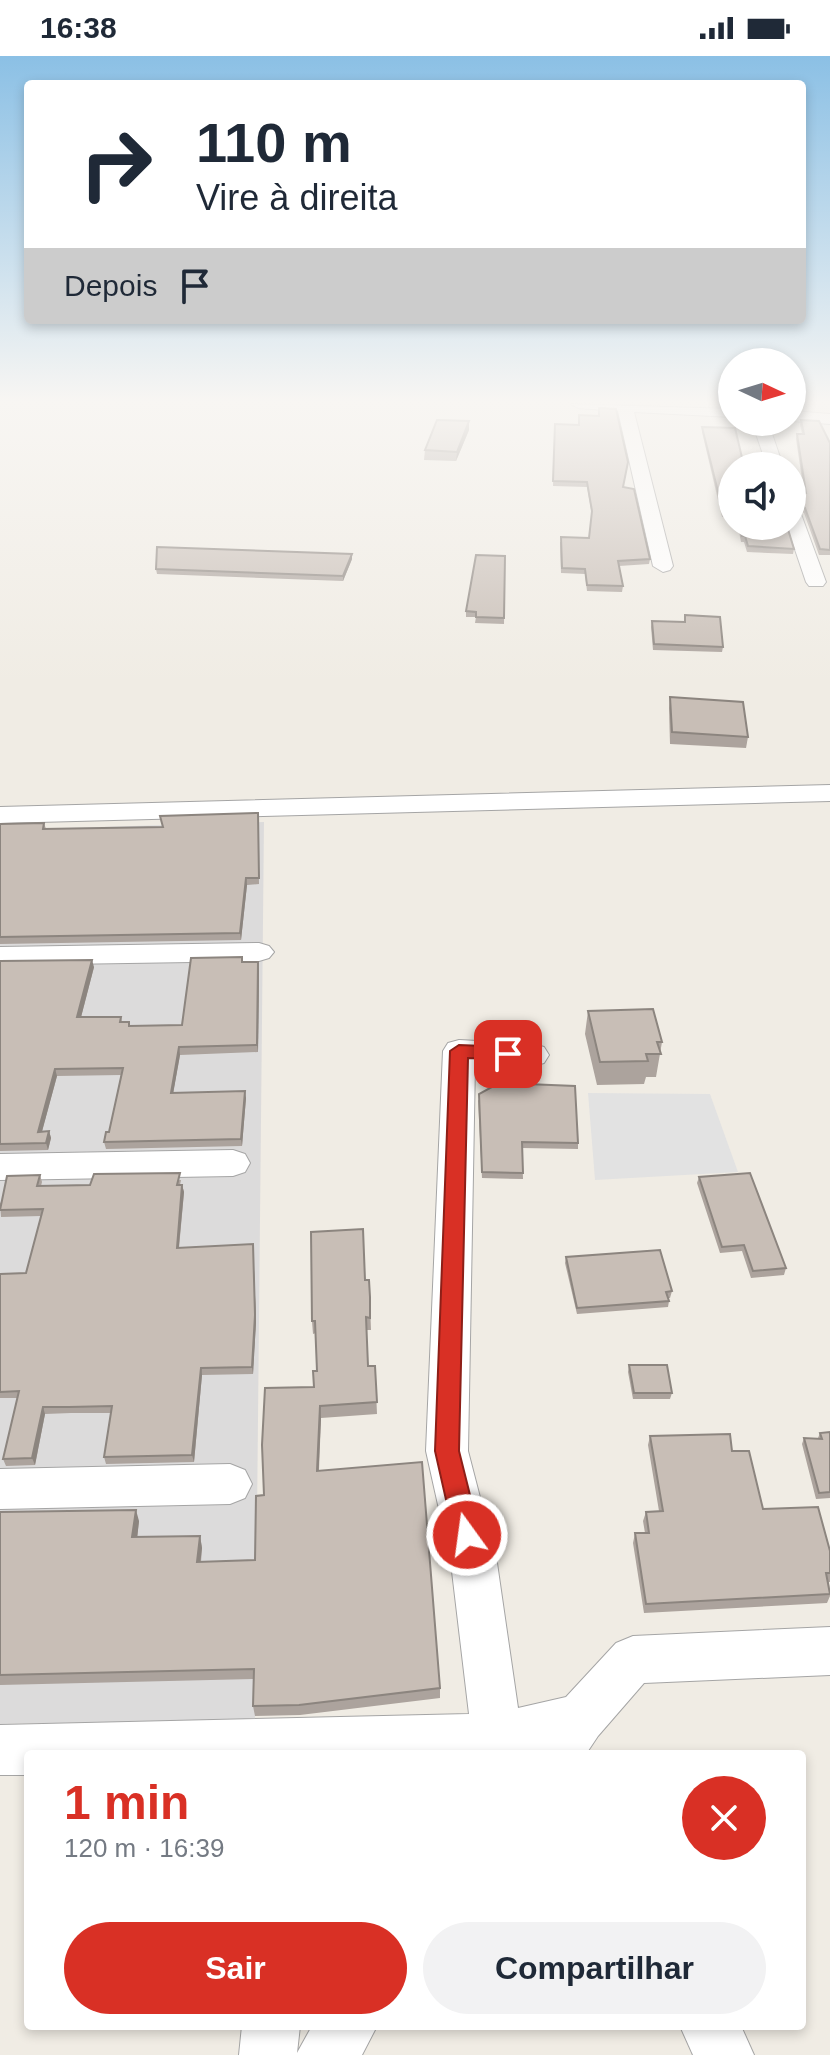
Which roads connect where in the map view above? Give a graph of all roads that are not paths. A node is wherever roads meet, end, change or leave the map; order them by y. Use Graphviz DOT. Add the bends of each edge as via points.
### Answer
graph roads {
  1 [pos="647,497"];
  2 [pos="801,540"];
  3 [pos="663,566"];
  4 [pos="816,582"];
  5 [pos="830,793"];
  6 [pos="0,815"];
  7 [pos="259,952"];
  8 [pos="0,956"];
  9 [pos="533,1055"];
  10 [pos="233,1163"];
  11 [pos="0,1167"];
  12 [pos="230,1484"];
  13 [pos="0,1489"];
  14 [pos="830,1651"];
  15 [pos="569,1736"];
  16 [pos="497,1738"];
  17 [pos="298,1748"];
  18 [pos="0,1750"];
  19 [pos="271,2030"];
  20 [pos="345,2030"];
  21 [pos="711,2030"];
  22 [pos="268,2055"];
  23 [pos="326,2055"];
  24 [pos="725,2055"];
  1 -- 3 [label="street"];
  2 -- 4 [label="street"];
  5 -- 6 [label="street"];
  7 -- 8 [label="street"];
  9 -- 16 [label="street" via="459,1051 447,1451 474,1563"];
  10 -- 11 [label="street"];
  12 -- 13 [label="street"];
  14 -- 15 [label="street" via="633,1660"];
  15 -- 16 [label="street"];
  16 -- 17 [label="street"];
  17 -- 18 [label="street"];
  19 -- 22 [label="street"];
  20 -- 23 [label="street"];
  21 -- 24 [label="street"];
}
